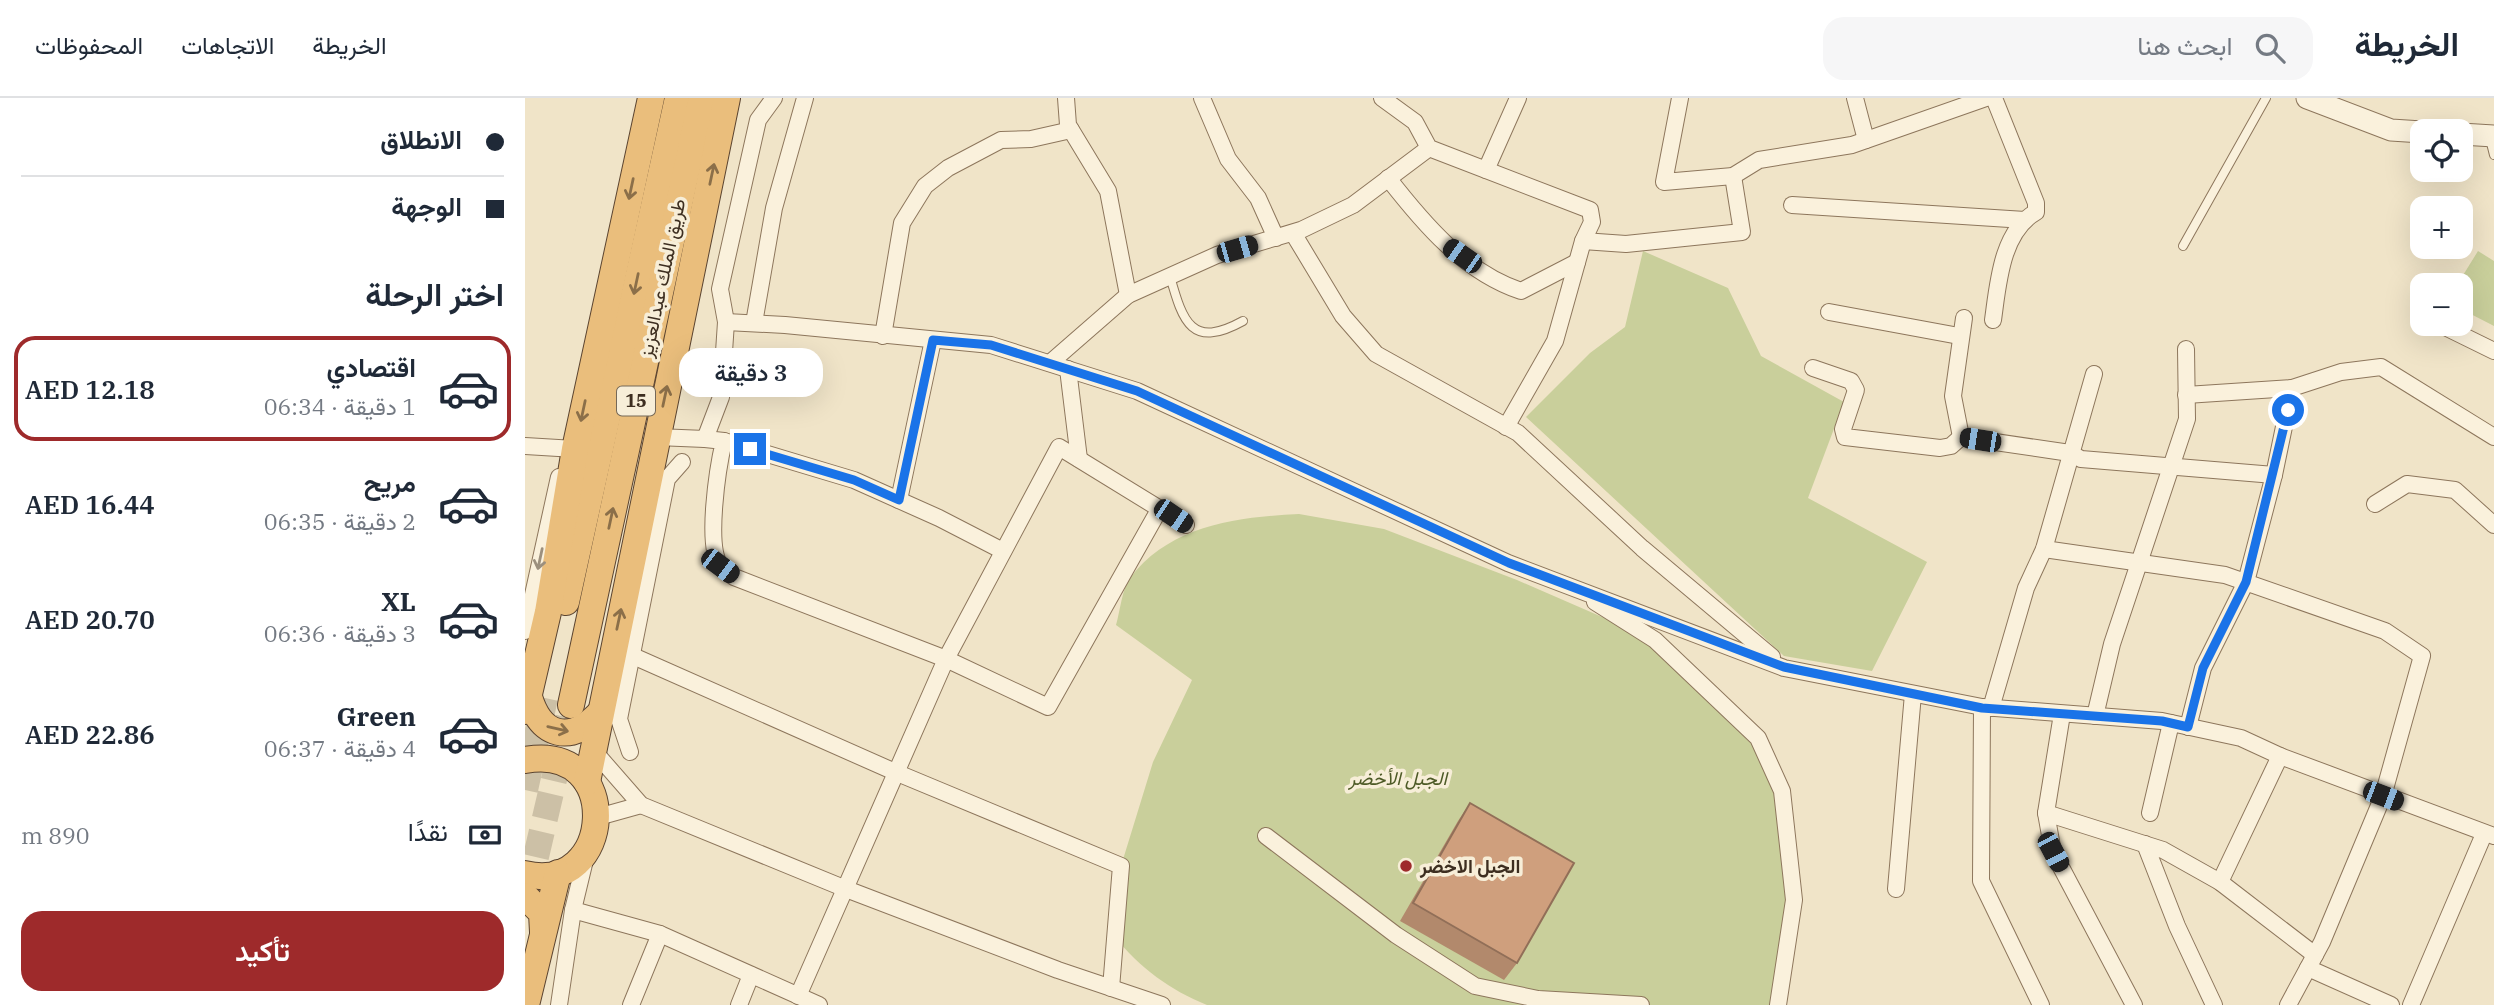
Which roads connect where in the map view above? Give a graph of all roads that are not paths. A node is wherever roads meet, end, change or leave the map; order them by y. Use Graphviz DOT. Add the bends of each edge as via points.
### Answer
graph roads {
  1 [pos="651,98"];
  2 [pos="678,98"];
  3 [pos="702,98"];
  4 [pos="727,98"];
  5 [pos="774,98"];
  6 [pos="806,98"];
  7 [pos="1066,98"];
  8 [pos="1202,98"];
  9 [pos="1518,98"];
  10 [pos="1680,98"];
  11 [pos="1854,98"];
  12 [pos="1986,98"];
  13 [pos="1994,98"];
  14 [pos="2266,98"];
  15 [pos="2307,98"];
  16 [pos="1385,99"];
  17 [pos="1070,130"];
  18 [pos="2410,132"];
  19 [pos="2473,137"];
  20 [pos="1866,140"];
  21 [pos="2492,142"];
  22 [pos="1429,148"];
  23 [pos="1486,170"];
  24 [pos="1733,176"];
  25 [pos="1388,178"];
  26 [pos="1792,205"];
  27 [pos="2025,220"];
  28 [pos="1293,233"];
  29 [pos="1276,238"];
  30 [pos="1583,241"];
  31 [pos="2183,246"];
  32 [pos="1577,262"];
  33 [pos="1170,276"];
  34 [pos="1128,295"];
  35 [pos="1829,312"];
  36 [pos="1963,318"];
  37 [pos="1993,320"];
  38 [pos="1243,321"];
  39 [pos="726,322"];
  40 [pos="754,323"];
  41 [pos="883,336"];
  42 [pos="2463,336"];
  43 [pos="1959,337"];
  44 [pos="933,340"];
  45 [pos="2186,349"];
  46 [pos="2494,351"];
  47 [pos="1050,363"];
  48 [pos="1813,368"];
  49 [pos="1068,369"];
  50 [pos="2094,374"];
  51 [pos="2293,388"];
  52 [pos="2186,395"];
  53 [pos="1506,427"];
  54 [pos="657,437"];
  55 [pos="1961,437"];
  56 [pos="2494,437"];
  57 [pos="705,439"];
  58 [pos="724,441"];
  59 [pos="525,446"];
  60 [pos="575,449"];
  61 [pos="2070,453"];
  62 [pos="1079,459"];
  63 [pos="682,462"];
  64 [pos="2174,465"];
  65 [pos="2274,475"];
  66 [pos="899,500"];
  67 [pos="2375,504"];
  68 [pos="1160,508"];
  69 [pos="1186,525"];
  70 [pos="2494,525"];
  71 [pos="2044,549"];
  72 [pos="1003,551"];
  73 [pos="2138,563"];
  74 [pos="2246,582"];
  75 [pos="1566,584"];
  76 [pos="525,631"];
  77 [pos="623,653"];
  78 [pos="946,659"];
  79 [pos="1784,667"];
  80 [pos="1913,694"];
  81 [pos="533,702"];
  82 [pos="571,705"];
  83 [pos="1986,708"];
  84 [pos="2062,713"];
  85 [pos="599,714"];
  86 [pos="2095,716"];
  87 [pos="2171,723"];
  88 [pos="2188,727"];
  89 [pos="593,750"];
  90 [pos="630,752"];
  91 [pos="2280,756"];
  92 [pos="525,760"];
  93 [pos="895,772"];
  94 [pos="587,782"];
  95 [pos="2383,796"];
  96 [pos="641,805"];
  97 [pos="2046,813"];
  98 [pos="2150,813"];
  99 [pos="598,817"];
  100 [pos="2489,835"];
  101 [pos="1266,836"];
  102 [pos="2145,844"];
  103 [pos="587,851"];
  104 [pos="558,873"];
  105 [pos="525,874"];
  106 [pos="2220,882"];
  107 [pos="1896,889"];
  108 [pos="846,890"];
  109 [pos="525,896"];
  110 [pos="573,910"];
  111 [pos="543,933"];
  112 [pos="660,934"];
  113 [pos="2311,962"];
  114 [pos="751,975"];
  115 [pos="1111,988"];
  116 [pos="798,996"];
  117 [pos="526,1005"];
  118 [pos="559,1005"];
  119 [pos="631,1005"];
  120 [pos="740,1005"];
  121 [pos="819,1005"];
  122 [pos="1162,1005"];
  123 [pos="1641,1005"];
  124 [pos="1778,1005"];
  125 [pos="2041,1005"];
  126 [pos="2134,1005"];
  127 [pos="2214,1005"];
  128 [pos="2288,1005"];
  129 [pos="2392,1005"];
  130 [pos="2411,1005"];
  1 -- 60 [label="highway, one-way"];
  2 -- 81 [label="highway, طريق الملك عبدالعزيز / 15, one-way"];
  82 -- 3 [label="highway, طريق الملك عبدالعزيز / 15, one-way"];
  54 -- 4 [label="highway, one-way"];
  5 -- 39 [label="street" via="758,120 720,289"];
  6 -- 40 [label="street" via="774,208"];
  7 -- 17 [label="street"];
  8 -- 29 [label="street" via="1228,159 1258,198"];
  9 -- 23 [label="street"];
  10 -- 24 [label="street" via="1664,182"];
  11 -- 20 [label="street"];
  12 -- 20 [label="street"];
  13 -- 27 [label="street" via="2036,203 2036,212"];
  14 -- 31 [label="lane"];
  15 -- 18 [label="street" via="2391,131"];
  16 -- 22 [label="street" via="1415,122"];
  17 -- 34 [label="street" via="1108,191"];
  17 -- 41 [label="street" via="1001,140 925,186 902,223"];
  19 -- 21 [label="street"];
  20 -- 24 [label="street" via="1759,160"];
  22 -- 23 [label="street"];
  22 -- 25 [label="street"];
  23 -- 30 [label="street" via="1590,210 1592,222"];
  24 -- 30 [label="street" via="1742,232 1626,244"];
  25 -- 28 [label="street" via="1353,205"];
  25 -- 32 [label="street" via="1441,241 1504,286 1521,291"];
  26 -- 27 [label="street"];
  27 -- 37 [label="street" via="2011,239"];
  28 -- 29 [label="street"];
  28 -- 53 [label="street" via="1343,316 1376,354"];
  29 -- 33 [label="street" via="1217,255"];
  30 -- 32 [label="street"];
  32 -- 53 [label="street" via="1555,341"];
  33 -- 34 [label="street"];
  33 -- 38 [label="lane" via="1179,310 1203,335"];
  34 -- 47 [label="street"];
  35 -- 43 [label="street"];
  36 -- 43 [label="street"];
  39 -- 40 [label="street"];
  39 -- 57 [label="street" via="721,397"];
  40 -- 41 [label="street"];
  41 -- 44 [label="street"];
  42 -- 46 [label="street"];
  43 -- 55 [label="street" via="1953,396"];
  44 -- 47 [label="street" via="991,345"];
  44 -- 66 [label="street"];
  45 -- 52 [label="street"];
  47 -- 49 [label="street"];
  48 -- 55 [label="street" via="1851,381 1856,390 1843,429 1845,437 1940,449"];
  49 -- 62 [label="street"];
  49 -- 75 [label="street" via="1137,391 1394,512"];
  50 -- 61 [label="street"];
  51 -- 52 [label="street"];
  51 -- 56 [label="street" via="2340,372 2381,367"];
  51 -- 65 [label="street"];
  52 -- 64 [label="street" via="2187,419"];
  53 -- 79 [label="street"];
  54 -- 57 [label="street"];
  77 -- 54 [label="highway, one-way"];
  55 -- 61 [label="street"];
  57 -- 58 [label="street"];
  58 -- 66 [label="street" via="854,480"];
  58 -- 78 [label="street" via="714,545 720,566 734,577"];
  59 -- 60 [label="street"];
  60 -- 76 [label="street, one-way" via="557,480"];
  60 -- 81 [label="highway"];
  61 -- 64 [label="street" via="2081,459"];
  61 -- 71 [label="street"];
  62 -- 68 [label="street"];
  62 -- 72 [label="street" via="1059,447"];
  63 -- 77 [label="street" via="667,479"];
  64 -- 65 [label="street"];
  64 -- 73 [label="street"];
  65 -- 74 [label="street"];
  66 -- 72 [label="street"];
  67 -- 70 [label="street" via="2407,484 2455,490"];
  68 -- 69 [label="street"];
  68 -- 78 [label="street" via="1048,707"];
  71 -- 73 [label="street"];
  71 -- 83 [label="street" via="2026,588"];
  72 -- 78 [label="street"];
  73 -- 74 [label="street"];
  73 -- 86 [label="street"];
  74 -- 88 [label="street" via="2203,668"];
  74 -- 95 [label="street" via="2385,631 2422,656"];
  75 -- 79 [label="street"];
  75 -- 124 [label="street" via="1655,640 1758,738 1782,792 1794,900"];
  77 -- 85 [label="highway"];
  77 -- 90 [label="street" via="619,719"];
  77 -- 93 [label="street"];
  78 -- 93 [label="street"];
  79 -- 80 [label="street"];
  80 -- 83 [label="street"];
  80 -- 107 [label="street"];
  81 -- 85 [label="highway, one-way" via="535,716 552,730 567,733 586,727"];
  83 -- 84 [label="street"];
  83 -- 125 [label="street" via="1981,881"];
  84 -- 86 [label="street"];
  84 -- 97 [label="street"];
  85 -- 89 [label="highway"];
  86 -- 87 [label="street"];
  87 -- 88 [label="street"];
  87 -- 98 [label="street"];
  88 -- 91 [label="street" via="2241,738"];
  89 -- 94 [label="highway"];
  89 -- 96 [label="street"];
  91 -- 95 [label="street"];
  91 -- 106 [label="street"];
  92 -- 94 [label="highway" via="560,762"];
  93 -- 108 [label="street"];
  93 -- 115 [label="street" via="1121,866"];
  94 -- 99 [label="highway"];
  95 -- 100 [label="street"];
  95 -- 113 [label="street"];
  96 -- 99 [label="street"];
  96 -- 108 [label="street"];
  97 -- 102 [label="street"];
  97 -- 126 [label="street" via="2053,852"];
  99 -- 103 [label="highway"];
  100 -- 130 [label="street"];
  101 -- 123 [label="street" via="1396,935 1475,986 1538,999"];
  102 -- 106 [label="street"];
  102 -- 127 [label="street"];
  103 -- 104 [label="highway"];
  103 -- 110 [label="street"];
  104 -- 105 [label="highway"];
  104 -- 111 [label="highway"];
  106 -- 113 [label="street"];
  108 -- 115 [label="street"];
  108 -- 116 [label="street"];
  109 -- 111 [label="highway" via="543,914"];
  110 -- 112 [label="street"];
  110 -- 118 [label="street"];
  111 -- 117 [label="highway"];
  112 -- 114 [label="street"];
  112 -- 119 [label="street"];
  113 -- 128 [label="street"];
  113 -- 129 [label="street"];
  114 -- 116 [label="street"];
  114 -- 120 [label="street"];
  115 -- 122 [label="street"];
  116 -- 121 [label="street"];
}
